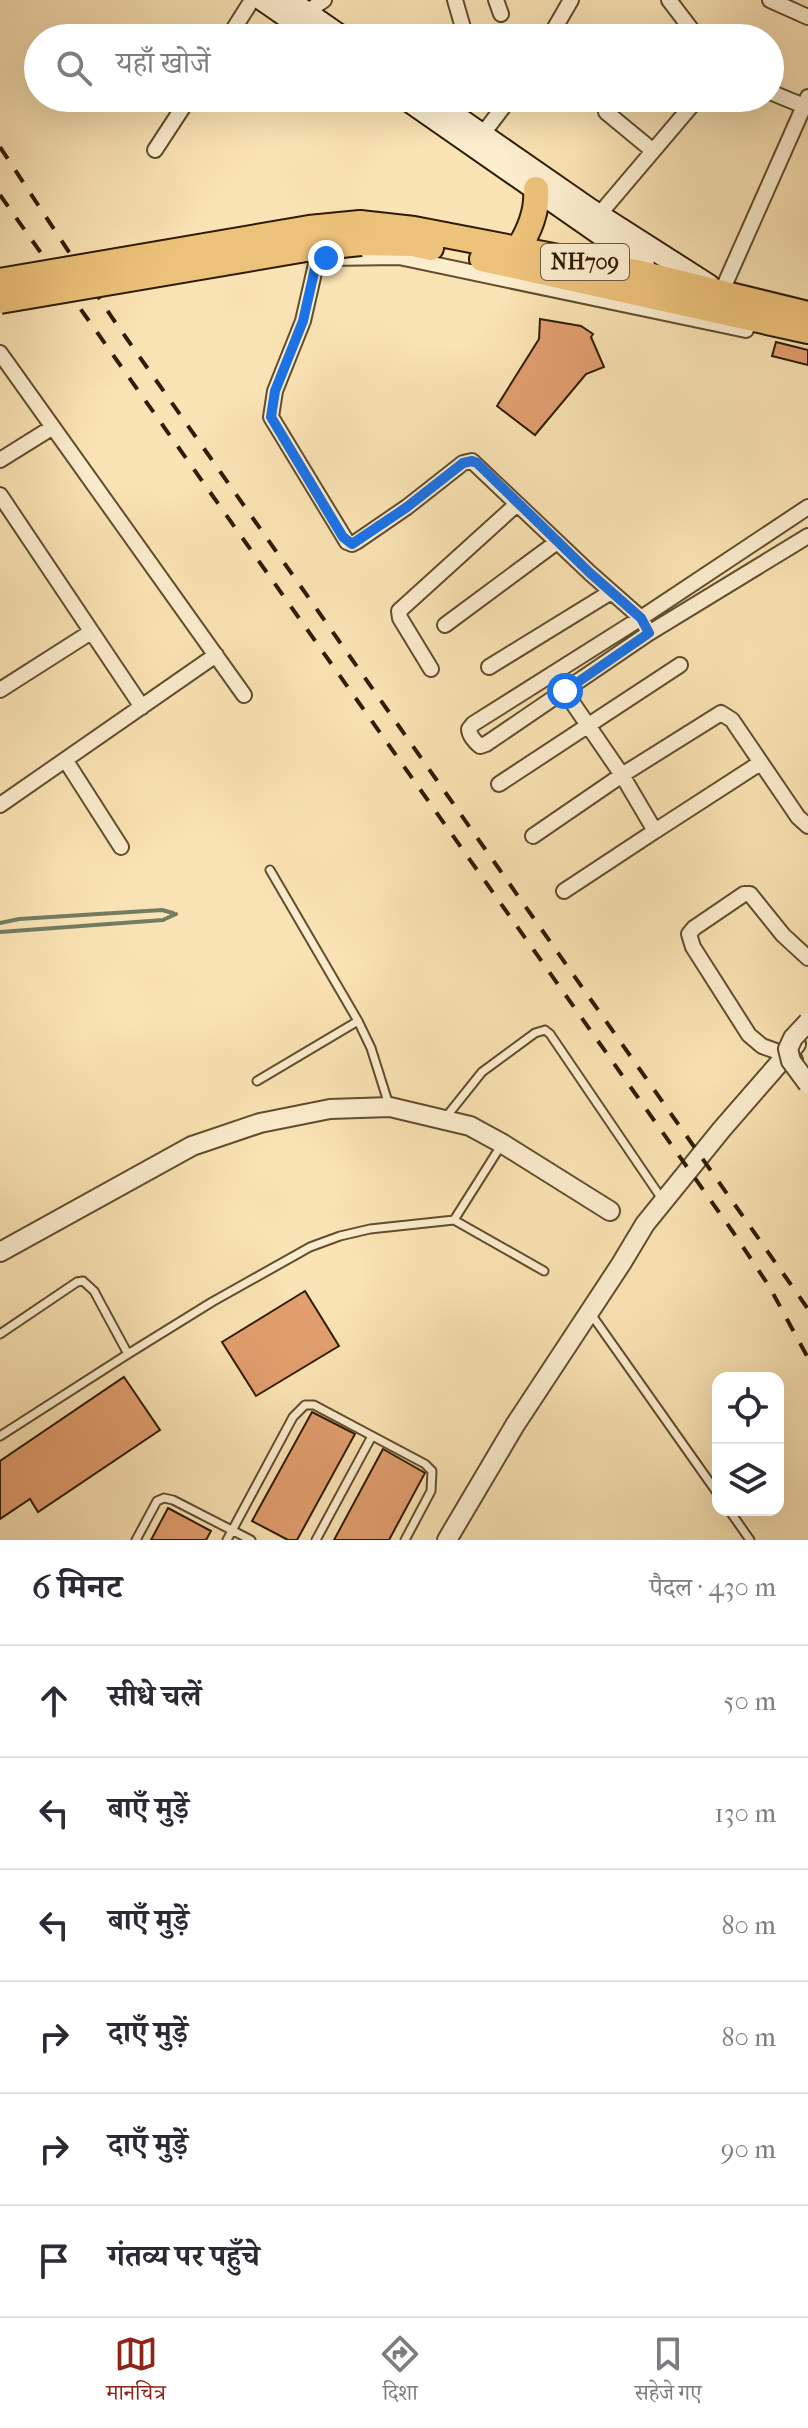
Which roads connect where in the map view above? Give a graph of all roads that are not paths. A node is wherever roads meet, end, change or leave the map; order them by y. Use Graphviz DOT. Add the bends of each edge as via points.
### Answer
graph roads {
  1 [pos="252,0"];
  2 [pos="262,0"];
  3 [pos="289,0"];
  4 [pos="455,0"];
  5 [pos="571,0"];
  6 [pos="669,0"];
  7 [pos="770,0"];
  8 [pos="316,6"];
  9 [pos="808,17"];
  10 [pos="237,24"];
  11 [pos="297,24"];
  12 [pos="332,24"];
  13 [pos="462,24"];
  14 [pos="557,24"];
  15 [pos="684,24"];
  16 [pos="784,96"];
  17 [pos="806,101"];
  18 [pos="180,112"];
  19 [pos="424,112"];
  20 [pos="457,112"];
  21 [pos="463,112"];
  22 [pos="499,112"];
  23 [pos="606,112"];
  24 [pos="686,112"];
  25 [pos="488,127"];
  26 [pos="155,150"];
  27 [pos="652,150"];
  28 [pos="536,189"];
  29 [pos="603,210"];
  30 [pos="360,233"];
  31 [pos="518,249"];
  32 [pos="644,269"];
  33 [pos="0,281"];
  34 [pos="728,290"];
  35 [pos="0,301"];
  36 [pos="808,306"];
  37 [pos="808,314"];
  38 [pos="808,331"];
  39 [pos="808,343"];
  40 [pos="0,353"];
  41 [pos="53,427"];
  42 [pos="0,460"];
  43 [pos="0,495"];
  44 [pos="517,504"];
  45 [pos="808,507"];
  46 [pos="808,536"];
  47 [pos="557,542"];
  48 [pos="611,592"];
  49 [pos="641,618"];
  50 [pos="445,625"];
  51 [pos="91,632"];
  52 [pos="649,633"];
  53 [pos="216,655"];
  54 [pos="680,665"];
  55 [pos="489,667"];
  56 [pos="431,669"];
  57 [pos="551,674"];
  58 [pos="3,682"];
  59 [pos="565,691"];
  60 [pos="244,695"];
  61 [pos="142,707"];
  62 [pos="587,725"];
  63 [pos="66,761"];
  64 [pos="760,763"];
  65 [pos="622,775"];
  66 [pos="499,784"];
  67 [pos="0,805"];
  68 [pos="808,826"];
  69 [pos="655,831"];
  70 [pos="533,836"];
  71 [pos="121,847"];
  72 [pos="270,870"];
  73 [pos="564,891"];
  74 [pos="808,958"];
  75 [pos="358,1021"];
  76 [pos="808,1022"];
  77 [pos="808,1030"];
  78 [pos="787,1055"];
  79 [pos="808,1073"];
  80 [pos="257,1081"];
  81 [pos="808,1084"];
  82 [pos="390,1107"];
  83 [pos="444,1119"];
  84 [pos="503,1144"];
  85 [pos="663,1200"];
  86 [pos="610,1211"];
  87 [pos="454,1220"];
  88 [pos="0,1252"];
  89 [pos="544,1271"];
  90 [pos="589,1312"];
  91 [pos="0,1334"];
  92 [pos="128,1354"];
  93 [pos="0,1436"];
  94 [pos="372,1436"];
  95 [pos="712,1486"];
  96 [pos="733,1516"];
  97 [pos="232,1530"];
  98 [pos="136,1540"];
  99 [pos="227,1540"];
  100 [pos="251,1540"];
  101 [pos="316,1540"];
  102 [pos="405,1540"];
  103 [pos="447,1540"];
  104 [pos="750,1540"];
  1 -- 10 [label="street"];
  2 -- 11 [label="main road"];
  3 -- 8 [label="main road"];
  4 -- 13 [label="street"];
  5 -- 14 [label="street"];
  6 -- 15 [label="street"];
  7 -- 9 [label="street"];
  8 -- 12 [label="main road"];
  16 -- 17 [label="street"];
  17 -- 34 [label="street"];
  18 -- 26 [label="street"];
  19 -- 28 [label="main road"];
  20 -- 32 [label="main road"];
  21 -- 25 [label="street"];
  22 -- 25 [label="street"];
  23 -- 27 [label="street"];
  24 -- 27 [label="street"];
  25 -- 29 [label="street"];
  27 -- 29 [label="street"];
  28 -- 31 [label="highway" via="536,212"];
  28 -- 32 [label="main road"];
  29 -- 34 [label="street"];
  30 -- 31 [label="highway, NH709" via="414,229"];
  30 -- 32 [label="highway, NH709" via="413,244"];
  30 -- 33 [label="highway, NH709, bridge" via="309,228"];
  30 -- 35 [label="highway, NH709, bridge" via="312,248"];
  31 -- 32 [label="highway, NH709"];
  32 -- 34 [label="highway, NH709"];
  32 -- 38 [label="highway, NH709"];
  34 -- 36 [label="street"];
  34 -- 37 [label="highway, NH709"];
  39 -- 44 [label="street" via="399,257 318,261 271,417 343,537 356,542 468,461 477,463"];
  40 -- 41 [label="street"];
  41 -- 42 [label="street"];
  41 -- 53 [label="street"];
  43 -- 51 [label="street"];
  44 -- 47 [label="street"];
  44 -- 56 [label="street" via="399,611"];
  45 -- 49 [label="street"];
  46 -- 52 [label="street"];
  47 -- 48 [label="street"];
  47 -- 50 [label="street"];
  48 -- 49 [label="street"];
  48 -- 55 [label="street"];
  49 -- 52 [label="street"];
  49 -- 57 [label="street"];
  51 -- 58 [label="street"];
  51 -- 61 [label="street"];
  52 -- 59 [label="street"];
  53 -- 60 [label="street"];
  53 -- 61 [label="street"];
  54 -- 62 [label="street"];
  57 -- 59 [label="street"];
  57 -- 59 [label="street" via="470,726 477,744 486,744"];
  59 -- 62 [label="street"];
  61 -- 63 [label="street"];
  62 -- 65 [label="street"];
  62 -- 66 [label="street"];
  63 -- 67 [label="street"];
  63 -- 71 [label="street"];
  64 -- 65 [label="street" via="732,720 721,713"];
  64 -- 68 [label="street"];
  64 -- 69 [label="street"];
  65 -- 69 [label="street"];
  65 -- 70 [label="street"];
  69 -- 73 [label="street"];
  72 -- 75 [label="lane"];
  74 -- 78 [label="street" via="750,894 689,934 749,1035"];
  75 -- 80 [label="lane"];
  75 -- 82 [label="lane"];
  76 -- 81 [label="street, bridge" via="788,1049"];
  77 -- 78 [label="street"];
  78 -- 79 [label="street"];
  78 -- 85 [label="street"];
  82 -- 83 [label="street"];
  82 -- 88 [label="street" via="330,1109 260,1123 192,1146"];
  83 -- 84 [label="street"];
  83 -- 85 [label="lane" via="482,1072 545,1030"];
  84 -- 86 [label="street"];
  84 -- 87 [label="lane"];
  85 -- 90 [label="street"];
  87 -- 89 [label="lane"];
  87 -- 92 [label="lane" via="370,1229 310,1247"];
  90 -- 95 [label="lane"];
  90 -- 103 [label="street"];
  91 -- 92 [label="lane" via="83,1281 94,1291"];
  92 -- 93 [label="lane"];
  94 -- 97 [label="lane" via="314,1405 299,1409"];
  94 -- 101 [label="lane"];
  94 -- 102 [label="lane" via="432,1471 431,1491"];
  96 -- 104 [label="lane"];
  97 -- 98 [label="lane" via="164,1498 157,1501"];
  97 -- 99 [label="lane"];
  97 -- 100 [label="lane"];
}
